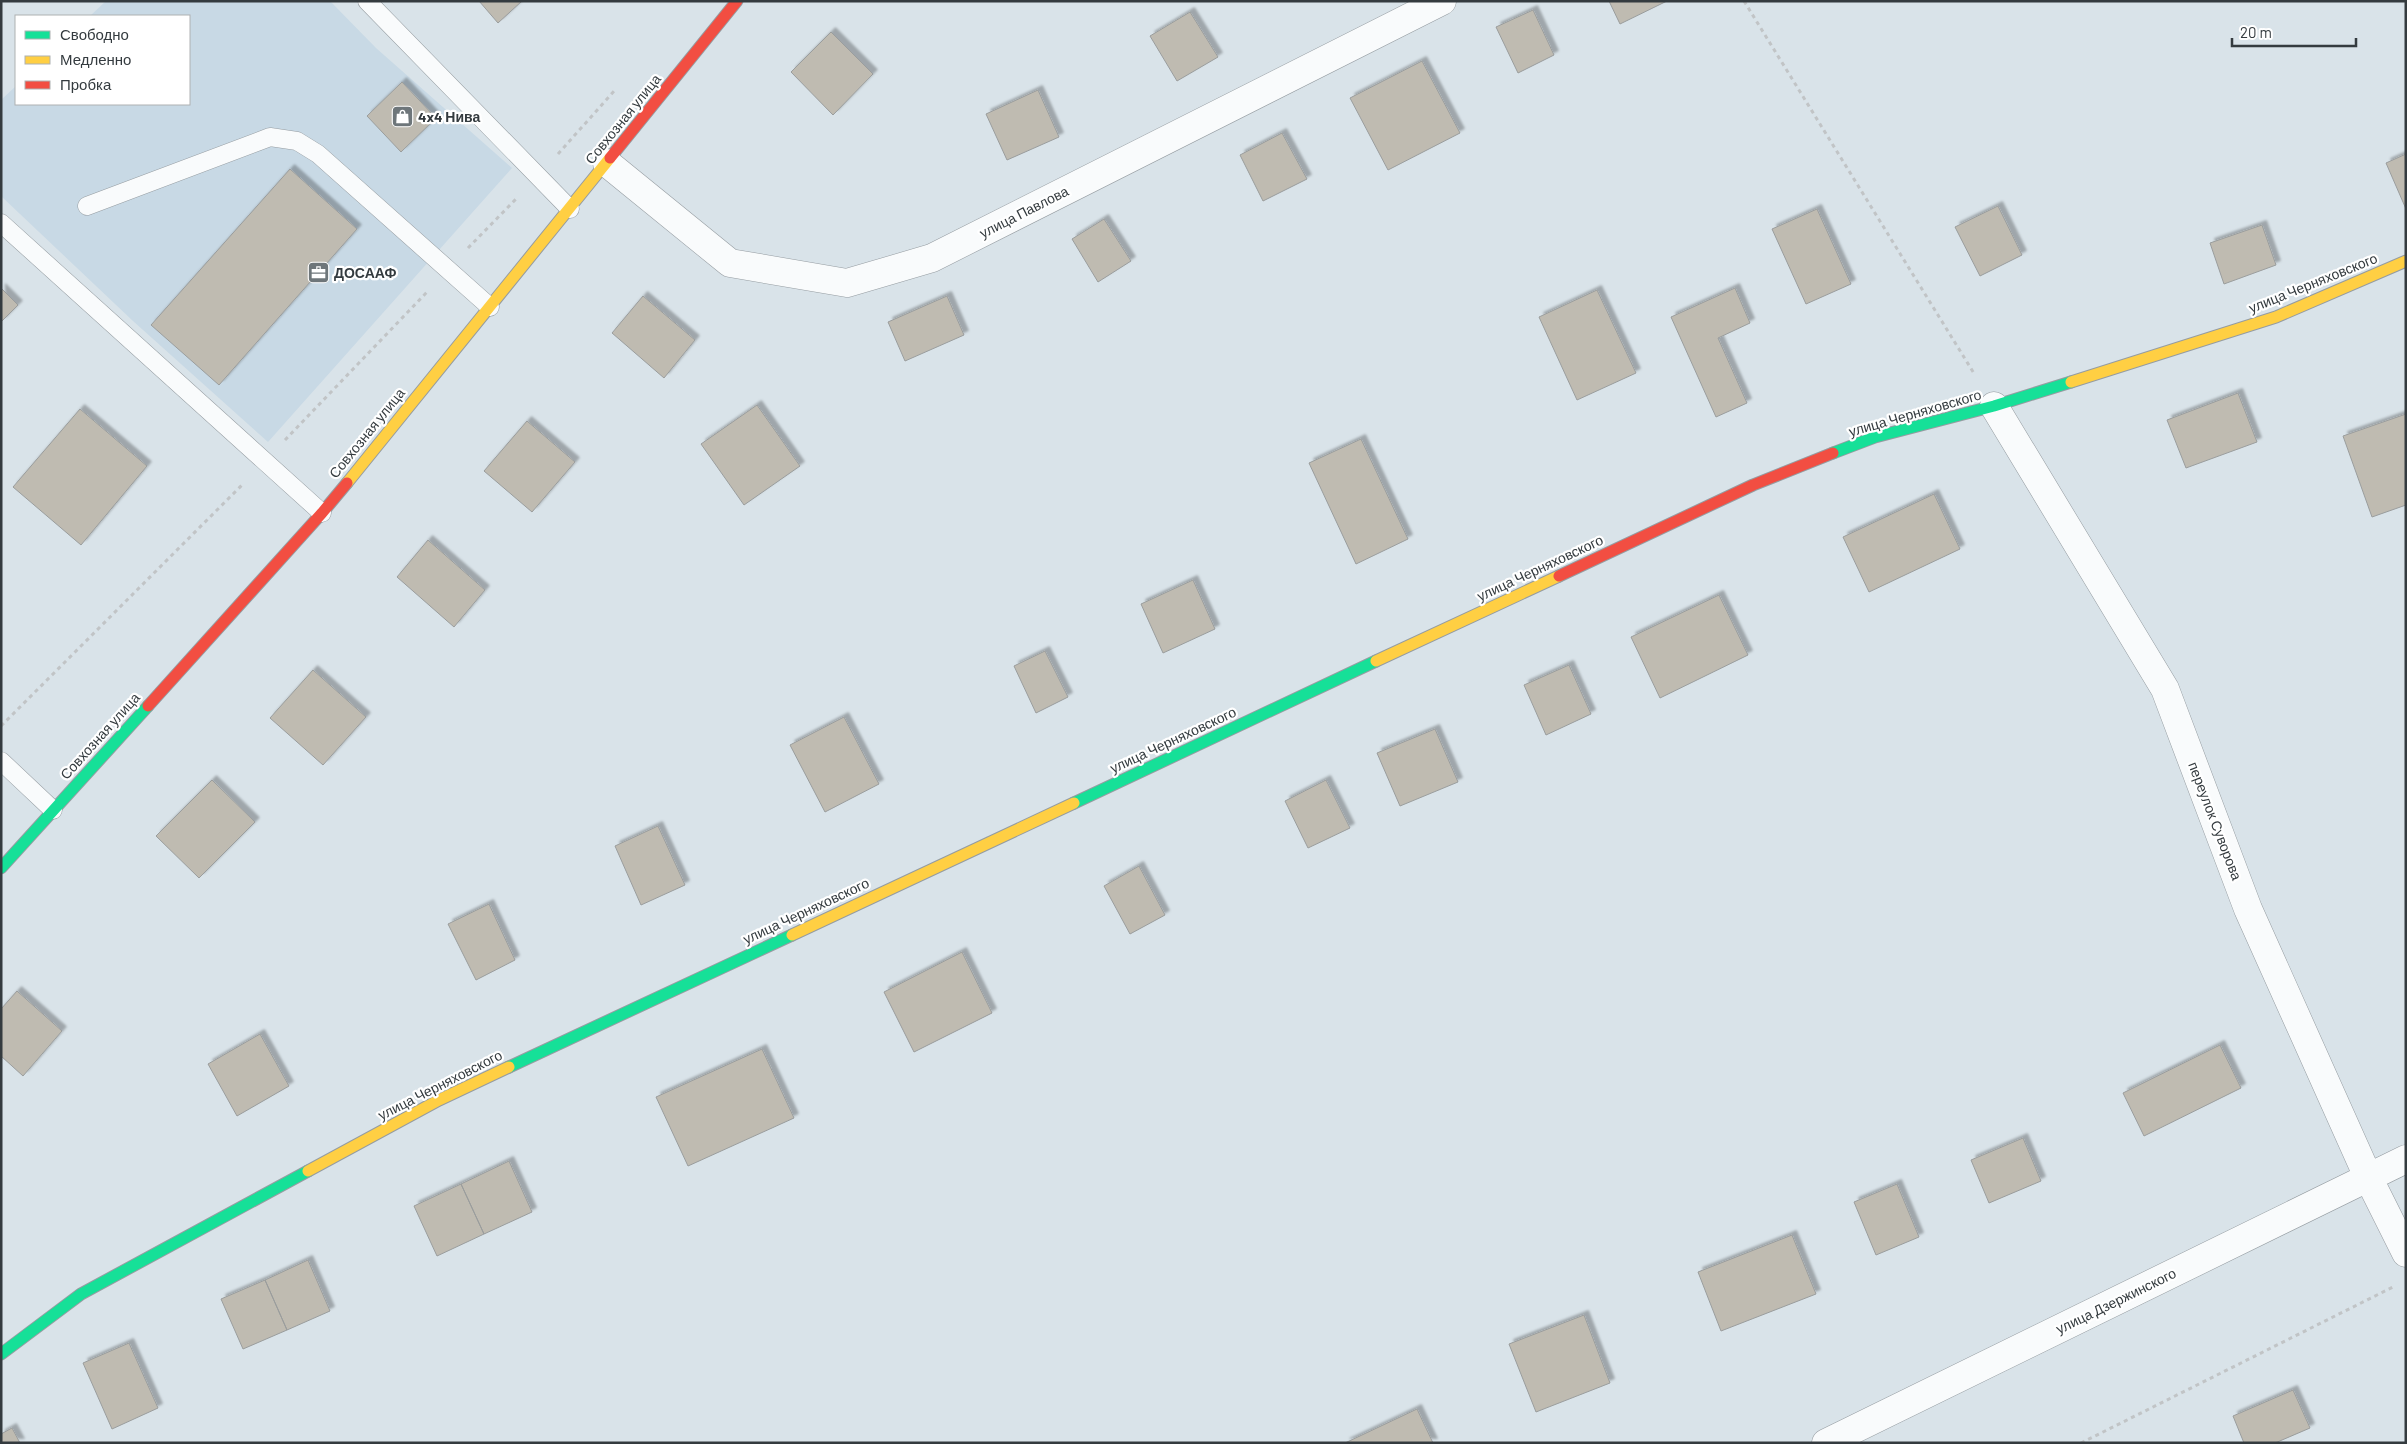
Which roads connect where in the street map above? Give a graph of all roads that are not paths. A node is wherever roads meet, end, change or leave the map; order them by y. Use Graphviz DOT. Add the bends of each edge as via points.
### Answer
graph roads {
  1 [pos="367,1"];
  2 [pos="737,1"];
  3 [pos="1442,1"];
  4 [pos="607,164"];
  5 [pos="87,206"];
  6 [pos="570,209"];
  7 [pos="1,223"];
  8 [pos="2406,261"];
  9 [pos="490,307"];
  10 [pos="1994,406"];
  11 [pos="322,512"];
  12 [pos="1,761"];
  13 [pos="53,810"];
  14 [pos="1,868"];
  15 [pos="2406,1159"];
  16 [pos="2368,1177"];
  17 [pos="2406,1254"];
  18 [pos="1,1354"];
  19 [pos="1826,1443"];
  1 -- 6 [label="lane"];
  2 -- 4 [label="street, Совхозная улица"];
  3 -- 4 [label="street, улица Павлова" via="932,258 847,283 730,262"];
  4 -- 6 [label="street, Совхозная улица"];
  5 -- 9 [label="lane" via="270,137 297,141 318,154"];
  6 -- 9 [label="street, Совхозная улица"];
  7 -- 11 [label="lane"];
  8 -- 10 [label="street, улица Черняховского" via="2276,317"];
  9 -- 11 [label="street, Совхозная улица"];
  10 -- 16 [label="street, переулок Суворова" via="2165,689 2248,909"];
  10 -- 18 [label="street, улица Черняховского" via="1875,437 1753,486 439,1100 81,1294"];
  11 -- 13 [label="street, Совхозная улица"];
  12 -- 13 [label="lane"];
  13 -- 14 [label="street, Совхозная улица"];
  15 -- 16 [label="street, улица Дзержинского"];
  16 -- 17 [label="street, переулок Суворова"];
  16 -- 19 [label="street, улица Дзержинского"];
}
